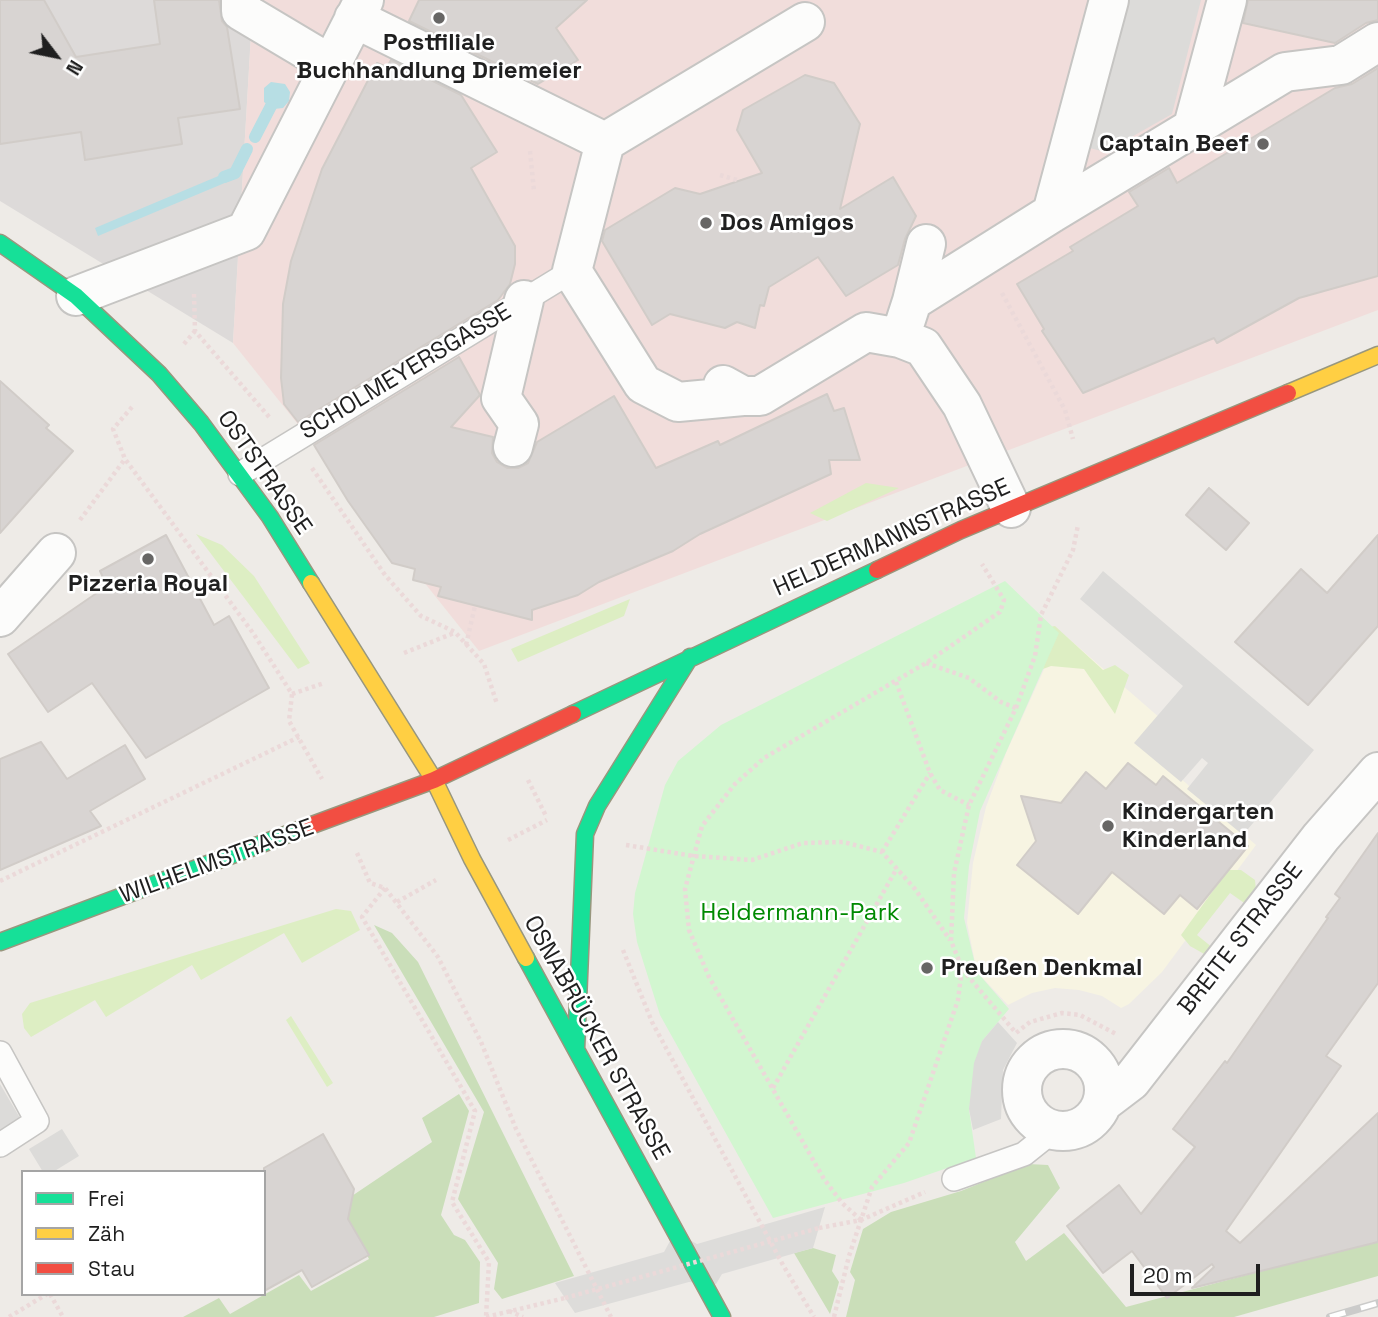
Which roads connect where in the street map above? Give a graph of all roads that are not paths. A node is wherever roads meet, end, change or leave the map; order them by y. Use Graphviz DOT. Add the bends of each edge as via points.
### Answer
graph roads {
  1 [pos="1110,0"];
  2 [pos="1227,0"];
  3 [pos="241,5"];
  4 [pos="359,9"];
  5 [pos="808,17"];
  6 [pos="1378,42"];
  7 [pos="330,64"];
  8 [pos="1192,130"];
  9 [pos="605,142"];
  10 [pos="1052,213"];
  11 [pos="0,243"];
  12 [pos="926,244"];
  13 [pos="572,271"];
  14 [pos="76,296"];
  15 [pos="524,300"];
  16 [pos="912,300"];
  17 [pos="900,338"];
  18 [pos="1378,355"];
  19 [pos="513,447"];
  20 [pos="240,474"];
  21 [pos="1011,508"];
  22 [pos="56,553"];
  23 [pos="0,617"];
  24 [pos="690,657"];
  25 [pos="1378,772"];
  26 [pos="434,780"];
  27 [pos="0,942"];
  28 [pos="576,1049"];
  29 [pos="0,1053"];
  30 [pos="1102,1103"];
  31 [pos="1054,1130"];
  32 [pos="0,1145"];
  33 [pos="954,1179"];
  34 [pos="722,1317"];
  1 -- 10 [label="street"];
  2 -- 8 [label="street"];
  3 -- 7 [label="street"];
  4 -- 7 [label="street"];
  4 -- 9 [label="street"];
  5 -- 9 [label="street"];
  6 -- 8 [label="street" via="1341,65 1285,72"];
  7 -- 14 [label="street" via="246,231"];
  8 -- 10 [label="street"];
  9 -- 13 [label="street"];
  10 -- 16 [label="street"];
  11 -- 14 [label="main road, OSTSTRASSE"];
  12 -- 16 [label="street"];
  13 -- 15 [label="lane, SCHOLMEYERSGASSE"];
  13 -- 17 [label="street" via="643,384 678,402 733,391 760,396 866,332"];
  14 -- 20 [label="main road, OSTSTRASSE" via="159,374"];
  15 -- 19 [label="street" via="500,398 519,424"];
  15 -- 20 [label="lane, SCHOLMEYERSGASSE"];
  16 -- 17 [label="street"];
  17 -- 21 [label="street" via="923,347 962,405"];
  18 -- 21 [label="main road, HELDERMANNSTRASSE"];
  20 -- 26 [label="main road, OSTSTRASSE"];
  21 -- 24 [label="main road, HELDERMANNSTRASSE"];
  22 -- 23 [label="street"];
  24 -- 26 [label="main road, HELDERMANNSTRASSE"];
  24 -- 28 [label="main road" via="597,806 585,834"];
  25 -- 30 [label="street, BREITE STRASSE" via="1321,837 1131,1081"];
  26 -- 27 [label="main road, WILHELMSTRASSE"];
  26 -- 28 [label="main road, OSNABRÜCKER STRASSE"];
  28 -- 34 [label="main road, OSNABRÜCKER STRASSE"];
  29 -- 32 [label="lane" via="37,1121"];
  30 -- 31 [label="street, BREITE STRASSE" via="1088,1122 1066,1131"];
  30 -- 31 [label="street" via="1103,1082 1088,1058 1071,1049 1043,1053 1024,1075 1022,1098 1033,1119"];
  31 -- 33 [label="lane, BREITE STRASSE" via="1024,1154"];
}
